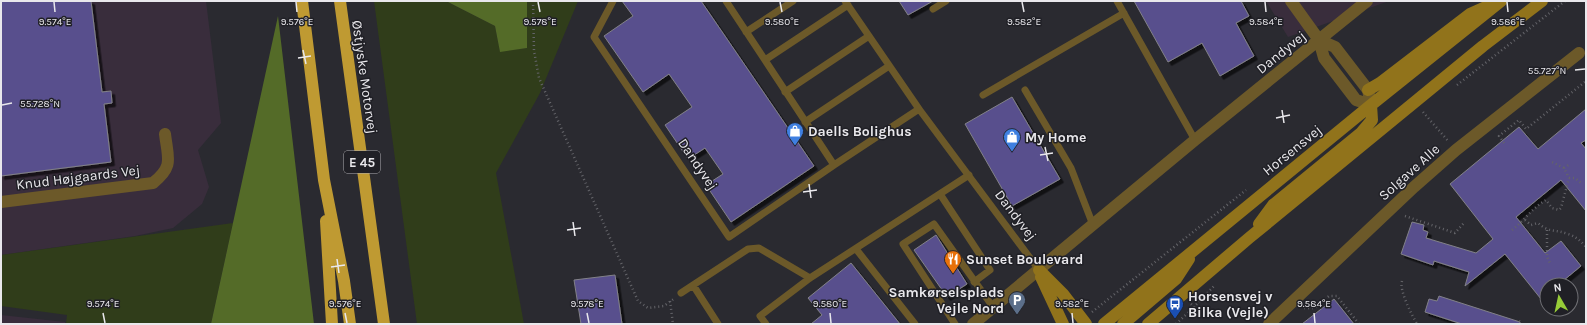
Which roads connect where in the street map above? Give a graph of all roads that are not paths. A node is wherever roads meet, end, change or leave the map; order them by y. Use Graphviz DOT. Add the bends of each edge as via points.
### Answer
graph roads {
  1 [pos="302,1"];
  2 [pos="340,1"];
  3 [pos="613,1"];
  4 [pos="726,1"];
  5 [pos="793,1"];
  6 [pos="946,1"];
  7 [pos="1117,1"];
  8 [pos="1291,1"];
  9 [pos="1367,1"];
  10 [pos="1500,1"];
  11 [pos="1542,1"];
  12 [pos="846,3"];
  13 [pos="933,9"];
  14 [pos="1124,12"];
  15 [pos="746,32"];
  16 [pos="869,36"];
  17 [pos="1319,40"];
  18 [pos="1579,53"];
  19 [pos="765,60"];
  20 [pos="889,66"];
  21 [pos="1025,90"];
  22 [pos="1368,90"];
  23 [pos="786,92"];
  24 [pos="983,95"];
  25 [pos="1371,105"];
  26 [pos="919,109"];
  27 [pos="805,122"];
  28 [pos="1388,124"];
  29 [pos="165,134"];
  30 [pos="1195,140"];
  31 [pos="834,165"];
  32 [pos="969,176"];
  33 [pos="324,180"];
  34 [pos="940,194"];
  35 [pos="1,202"];
  36 [pos="1093,225"];
  37 [pos="1249,238"];
  38 [pos="1198,247"];
  39 [pos="856,249"];
  40 [pos="1038,270"];
  41 [pos="810,278"];
  42 [pos="974,282"];
  43 [pos="693,285"];
  44 [pos="681,293"];
  45 [pos="993,308"];
  46 [pos="1085,322"];
  47 [pos="332,324"];
  48 [pos="350,324"];
  49 [pos="384,324"];
  50 [pos="718,324"];
  51 [pos="766,324"];
  52 [pos="915,324"];
  53 [pos="955,324"];
  54 [pos="973,324"];
  55 [pos="1063,324"];
  56 [pos="1104,324"];
  57 [pos="1123,324"];
  58 [pos="1148,324"];
  59 [pos="1268,324"];
  1 -- 33 [label="highway, E 45"];
  2 -- 49 [label="highway, Østjyske Motorvej / E 45"];
  3 -- 31 [label="lane, Dandyvej" via="594,37 729,237"];
  4 -- 15 [label="lane"];
  5 -- 15 [label="lane"];
  6 -- 13 [label="lane"];
  7 -- 14 [label="lane"];
  8 -- 17 [label="street"];
  9 -- 17 [label="street, Dandyvej"];
  10 -- 22 [label="main road" via="1470,14"];
  10 -- 25 [label="main road, Horsensvej"];
  11 -- 28 [label="main road"];
  12 -- 16 [label="lane, Dandyvej"];
  12 -- 19 [label="lane"];
  14 -- 24 [label="lane"];
  14 -- 30 [label="lane"];
  15 -- 19 [label="lane"];
  16 -- 20 [label="lane, Dandyvej"];
  16 -- 23 [label="lane"];
  17 -- 22 [label="street" via="1336,47"];
  17 -- 25 [label="street" via="1324,58 1356,100"];
  17 -- 30 [label="street, Dandyvej"];
  18 -- 59 [label="street, Solgave Alle" via="1456,150"];
  19 -- 23 [label="lane"];
  20 -- 26 [label="lane, Dandyvej"];
  20 -- 27 [label="lane"];
  21 -- 36 [label="lane" via="1071,168"];
  22 -- 25 [label="street"];
  23 -- 27 [label="lane"];
  25 -- 28 [label="main road"];
  25 -- 37 [label="main road" via="1372,120 1360,133 1273,205"];
  25 -- 38 [label="main road, Horsensvej"];
  26 -- 31 [label="lane"];
  26 -- 32 [label="lane, Dandyvej"];
  27 -- 31 [label="lane"];
  28 -- 37 [label="main road"];
  29 -- 35 [label="street, Knud Højgaards Vej" via="168,163 164,174 153,183"];
  30 -- 36 [label="street, Dandyvej"];
  32 -- 34 [label="lane"];
  32 -- 40 [label="lane, Dandyvej"];
  33 -- 47 [label="highway"];
  33 -- 48 [label="highway, E 45"];
  34 -- 39 [label="lane"];
  34 -- 42 [label="lane" via="990,270"];
  36 -- 40 [label="street, Dandyvej"];
  37 -- 58 [label="main road"];
  38 -- 56 [label="main road, Horsensvej"];
  38 -- 57 [label="main road" via="1176,279"];
  39 -- 41 [label="lane"];
  39 -- 52 [label="lane"];
  40 -- 45 [label="street, Dandyvej"];
  40 -- 46 [label="main road, Dandyvej" via="1063,294"];
  40 -- 55 [label="main road, Dandyvej"];
  41 -- 43 [label="lane" via="759,248 748,249"];
  41 -- 51 [label="lane" via="760,316"];
  42 -- 45 [label="lane"];
  42 -- 53 [label="lane" via="934,224 903,244"];
  43 -- 44 [label="lane"];
  43 -- 50 [label="lane"];
  45 -- 54 [label="street, Dandyvej"];
}
